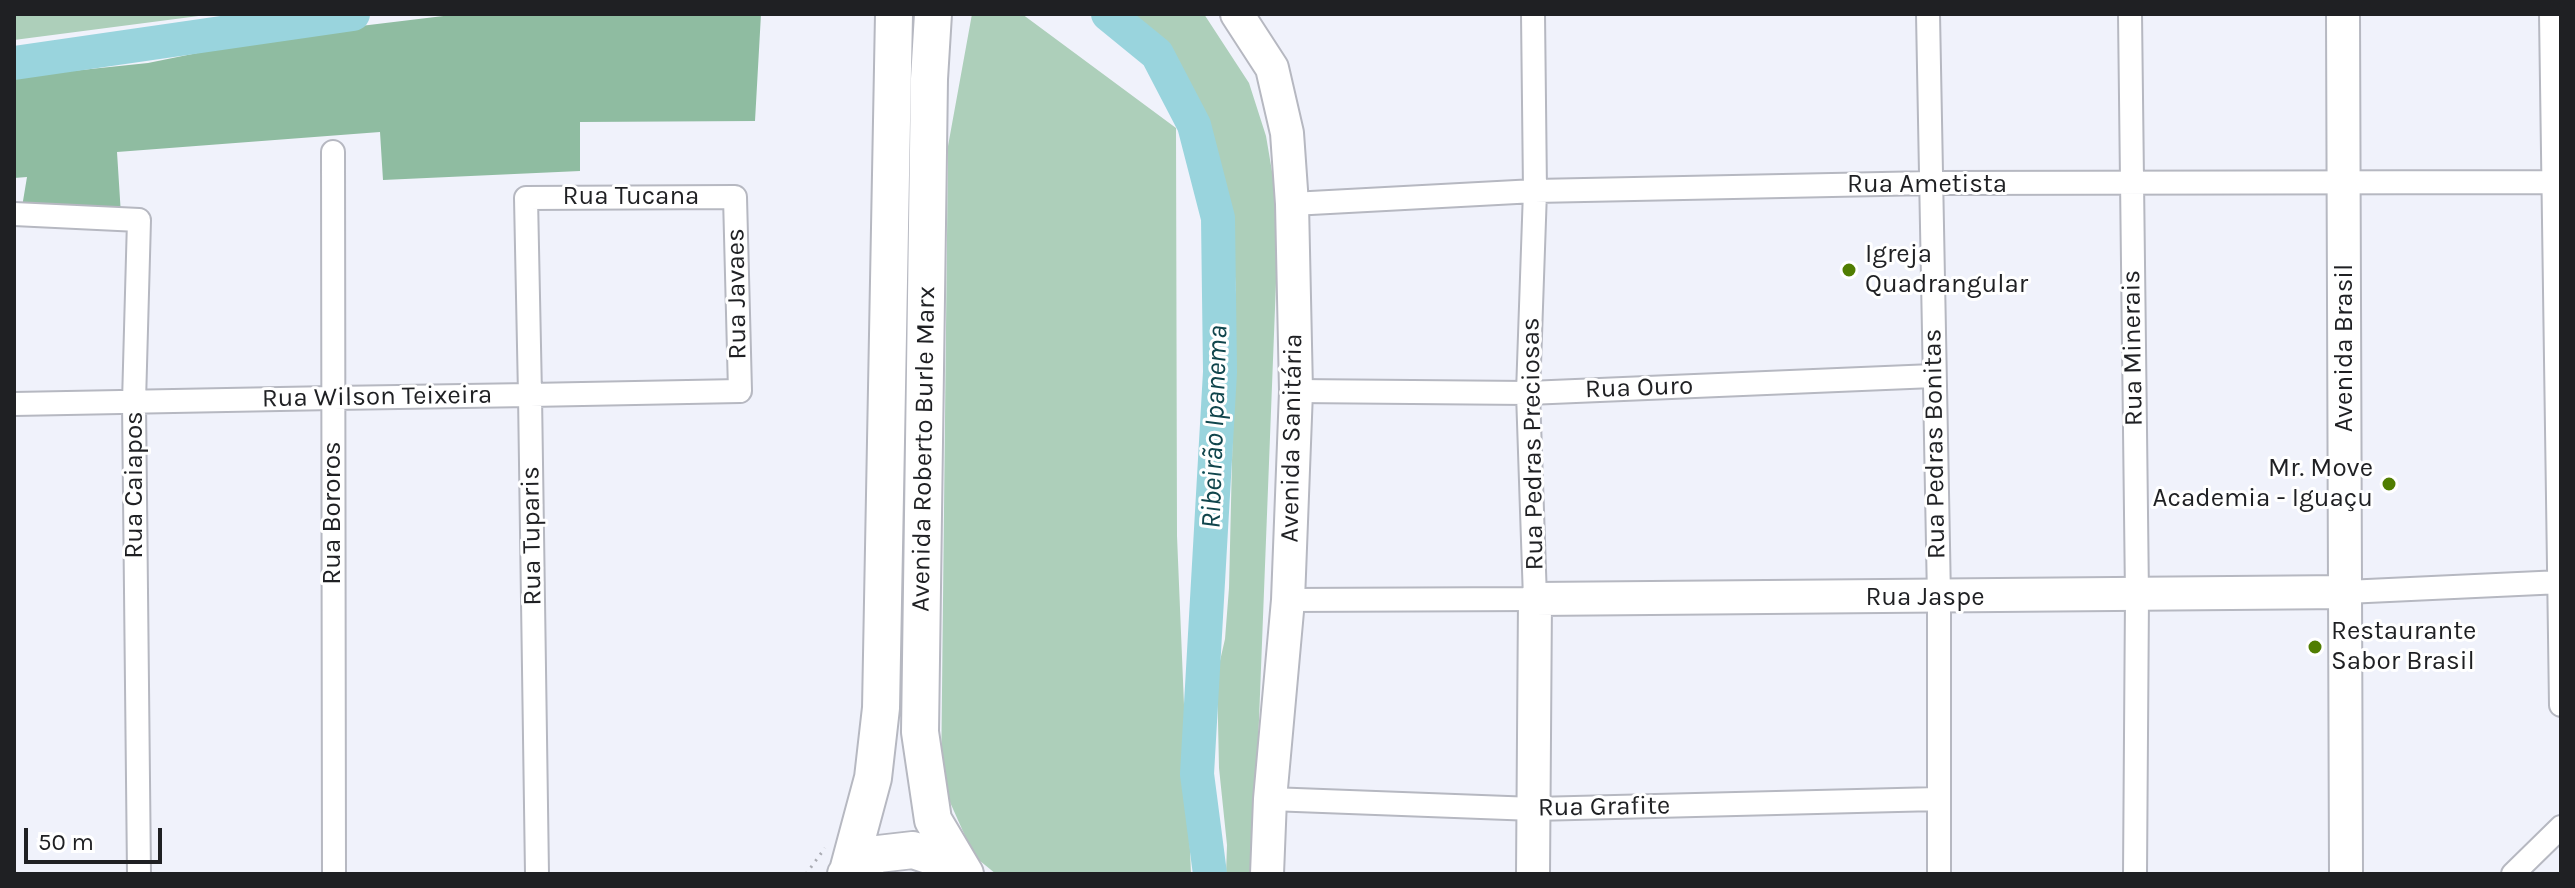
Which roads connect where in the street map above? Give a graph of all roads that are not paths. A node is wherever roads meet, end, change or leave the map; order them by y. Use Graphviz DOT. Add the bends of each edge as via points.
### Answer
graph roads {
  1 [pos="894,14"];
  2 [pos="933,14"];
  3 [pos="1237,14"];
  4 [pos="1533,14"];
  5 [pos="1928,14"];
  6 [pos="2130,14"];
  7 [pos="2343,14"];
  8 [pos="2551,14"];
  9 [pos="333,152"];
  10 [pos="2556,182"];
  11 [pos="1931,183"];
  12 [pos="2130,183"];
  13 [pos="2345,183"];
  14 [pos="1535,191"];
  15 [pos="735,197"];
  16 [pos="526,198"];
  17 [pos="1292,204"];
  18 [pos="14,214"];
  19 [pos="1933,376"];
  20 [pos="740,391"];
  21 [pos="1296,391"];
  22 [pos="1528,393"];
  23 [pos="530,395"];
  24 [pos="333,398"];
  25 [pos="134,402"];
  26 [pos="14,404"];
  27 [pos="2560,582"];
  28 [pos="2346,592"];
  29 [pos="2137,596"];
  30 [pos="1939,598"];
  31 [pos="1535,599"];
  32 [pos="1288,600"];
  33 [pos="2561,705"];
  34 [pos="1270,799"];
  35 [pos="1938,799"];
  36 [pos="1534,809"];
  37 [pos="2561,827"];
  38 [pos="847,872"];
  39 [pos="139,874"];
  40 [pos="334,874"];
  41 [pos="537,874"];
  42 [pos="963,874"];
  43 [pos="1267,874"];
  44 [pos="1533,874"];
  45 [pos="1939,874"];
  46 [pos="2135,874"];
  47 [pos="2346,874"];
  48 [pos="2513,874"];
  1 -- 38 [label="main road, Avenida Roberto Burle Marx" via="881,708 873,778"];
  2 -- 42 [label="main road, Avenida Roberto Burle Marx" via="920,732 933,820"];
  3 -- 17 [label="main road, Avenida Sanitária" via="1272,68 1287,133"];
  4 -- 14 [label="street, Rua Pedras Preciosas"];
  5 -- 11 [label="street, Rua Pedras Bonitas"];
  6 -- 12 [label="street, Rua Minerais"];
  7 -- 13 [label="main road, Avenida Brasil"];
  8 -- 10 [label="street"];
  9 -- 24 [label="street, Rua Bororos"];
  10 -- 13 [label="street, Rua Ametista"];
  10 -- 27 [label="street"];
  11 -- 12 [label="street, Rua Ametista"];
  11 -- 14 [label="street, Rua Ametista"];
  11 -- 19 [label="street, Rua Pedras Bonitas"];
  12 -- 13 [label="street, Rua Ametista"];
  12 -- 29 [label="street, Rua Minerais"];
  13 -- 28 [label="main road, Avenida Brasil"];
  14 -- 17 [label="street, Rua Ametista"];
  14 -- 22 [label="street, Rua Pedras Preciosas"];
  15 -- 16 [label="street, Rua Tucana"];
  15 -- 20 [label="street, Rua Javaes"];
  16 -- 23 [label="street, Rua Tuparis"];
  17 -- 21 [label="main road, Avenida Sanitária"];
  18 -- 25 [label="street, Rua Caiapos" via="139,220"];
  19 -- 22 [label="street, Rua Ouro"];
  19 -- 30 [label="street, Rua Pedras Bonitas"];
  20 -- 23 [label="street, Rua Wilson Teixeira"];
  21 -- 22 [label="street, Rua Ouro"];
  21 -- 32 [label="main road, Avenida Sanitária"];
  22 -- 31 [label="street, Rua Pedras Preciosas"];
  23 -- 24 [label="street, Rua Wilson Teixeira"];
  23 -- 41 [label="street, Rua Tuparis"];
  24 -- 25 [label="street, Rua Wilson Teixeira"];
  24 -- 40 [label="street, Rua Bororos"];
  25 -- 26 [label="street, Rua Wilson Teixeira"];
  25 -- 39 [label="street, Rua Caiapos"];
  27 -- 28 [label="street, Rua Jaspe"];
  27 -- 33 [label="street"];
  28 -- 29 [label="main road, Rua Jaspe"];
  28 -- 47 [label="main road, Avenida Brasil"];
  29 -- 30 [label="main road, Rua Jaspe"];
  29 -- 46 [label="street, Rua Minerais"];
  30 -- 31 [label="main road, Rua Jaspe"];
  30 -- 35 [label="street, Rua Pedras Bonitas"];
  31 -- 32 [label="street, Rua Jaspe"];
  31 -- 36 [label="main road, Rua Pedras Preciosas"];
  32 -- 34 [label="main road, Avenida Sanitária"];
  34 -- 36 [label="street, Rua Grafite"];
  34 -- 43 [label="main road, Avenida Sanitária"];
  35 -- 36 [label="street, Rua Grafite"];
  35 -- 45 [label="street, Rua Pedras Bonitas"];
  36 -- 44 [label="main road, Rua Pedras Preciosas"];
  37 -- 48 [label="street"];
  38 -- 42 [label="main road" via="878,854 913,850 946,861"];
}
